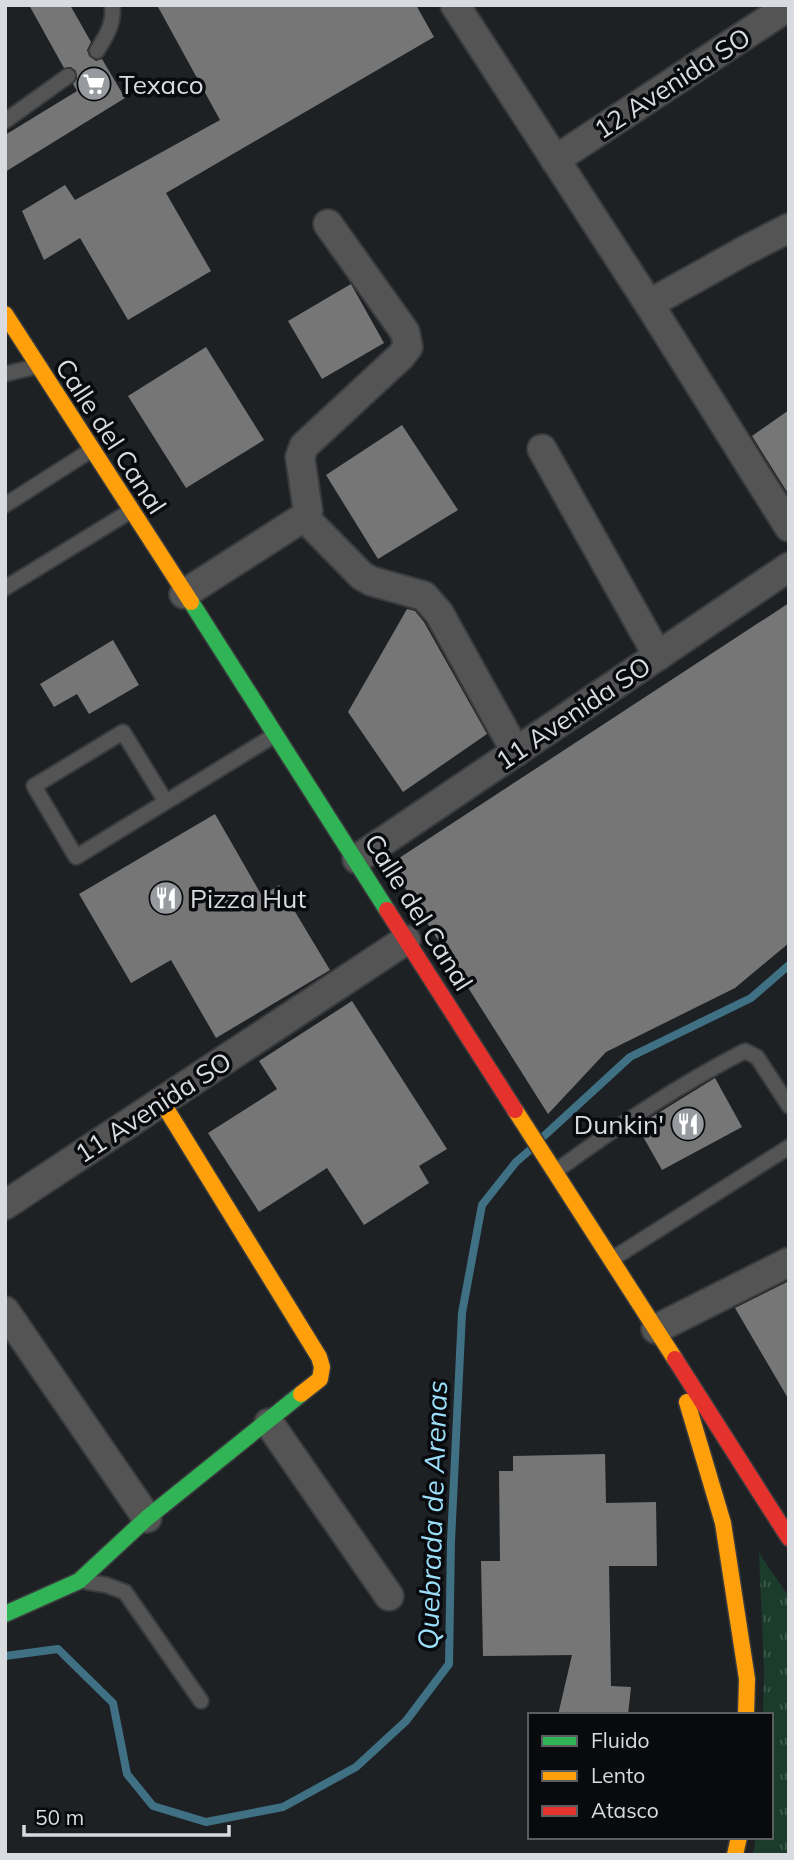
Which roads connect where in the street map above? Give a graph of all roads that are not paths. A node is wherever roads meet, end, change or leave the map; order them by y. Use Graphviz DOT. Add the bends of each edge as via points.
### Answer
graph roads {
  1 [pos="112,5"];
  2 [pos="455,5"];
  3 [pos="789,6"];
  4 [pos="97,51"];
  5 [pos="68,76"];
  6 [pos="5,121"];
  7 [pos="555,160"];
  8 [pos="328,224"];
  9 [pos="789,228"];
  10 [pos="649,304"];
  11 [pos="5,314"];
  12 [pos="37,366"];
  13 [pos="5,374"];
  14 [pos="542,449"];
  15 [pos="90,450"];
  16 [pos="5,505"];
  17 [pos="131,512"];
  18 [pos="304,517"];
  19 [pos="789,527"];
  20 [pos="789,567"];
  21 [pos="5,588"];
  22 [pos="184,594"];
  23 [pos="658,656"];
  24 [pos="276,735"];
  25 [pos="516,751"];
  26 [pos="166,802"];
  27 [pos="357,859"];
  28 [pos="407,940"];
  29 [pos="162,1102"];
  30 [pos="789,1106"];
  31 [pos="789,1147"];
  32 [pos="551,1165"];
  33 [pos="5,1205"];
  34 [pos="611,1259"];
  35 [pos="789,1262"];
  36 [pos="5,1311"];
  37 [pos="656,1329"];
  38 [pos="672,1355"];
  39 [pos="269,1423"];
  40 [pos="780,1505"];
  41 [pos="147,1518"];
  42 [pos="789,1538"];
  43 [pos="79,1581"];
  44 [pos="389,1596"];
  45 [pos="5,1614"];
  46 [pos="201,1701"];
  47 [pos="746,1713"];
  1 -- 4 [label="lane" via="114,16"];
  2 -- 7 [label="street"];
  3 -- 7 [label="street, 12 Avenida SO"];
  5 -- 6 [label="lane"];
  7 -- 10 [label="street"];
  8 -- 18 [label="street" via="405,332 408,347 304,446 300,457 308,511"];
  9 -- 10 [label="street"];
  10 -- 19 [label="street"];
  11 -- 12 [label="main road, Calle del Canal"];
  12 -- 13 [label="lane"];
  12 -- 15 [label="main road, Calle del Canal"];
  14 -- 23 [label="street"];
  15 -- 16 [label="lane"];
  15 -- 17 [label="main road, Calle del Canal"];
  17 -- 21 [label="lane"];
  17 -- 22 [label="main road, Calle del Canal"];
  18 -- 22 [label="street"];
  18 -- 25 [label="street" via="362,576 424,596 439,613"];
  20 -- 23 [label="street, 11 Avenida SO"];
  22 -- 24 [label="main road, Calle del Canal"];
  23 -- 25 [label="street, 11 Avenida SO"];
  24 -- 26 [label="lane"];
  24 -- 27 [label="main road, Calle del Canal"];
  25 -- 27 [label="street, 11 Avenida SO"];
  26 -- 26 [label="lane" via="76,857 34,786 123,732"];
  27 -- 28 [label="main road, Calle del Canal"];
  28 -- 29 [label="street, 11 Avenida SO"];
  28 -- 32 [label="main road, Calle del Canal"];
  29 -- 33 [label="street, 11 Avenida SO"];
  29 -- 39 [label="main road" via="319,1357 320,1379"];
  30 -- 32 [label="lane" via="757,1056 745,1051"];
  31 -- 34 [label="lane"];
  32 -- 34 [label="main road, Calle del Canal"];
  34 -- 37 [label="main road, Calle del Canal"];
  35 -- 37 [label="street"];
  36 -- 41 [label="street"];
  37 -- 38 [label="main road, Calle del Canal"];
  38 -- 40 [label="main road, Calle del Canal"];
  38 -- 47 [label="main road" via="723,1522 747,1679"];
  39 -- 41 [label="main road"];
  39 -- 44 [label="street"];
  40 -- 42 [label="main road, Calle del Canal"];
  41 -- 43 [label="main road"];
  43 -- 45 [label="main road"];
  43 -- 46 [label="lane" via="125,1592"];
}
